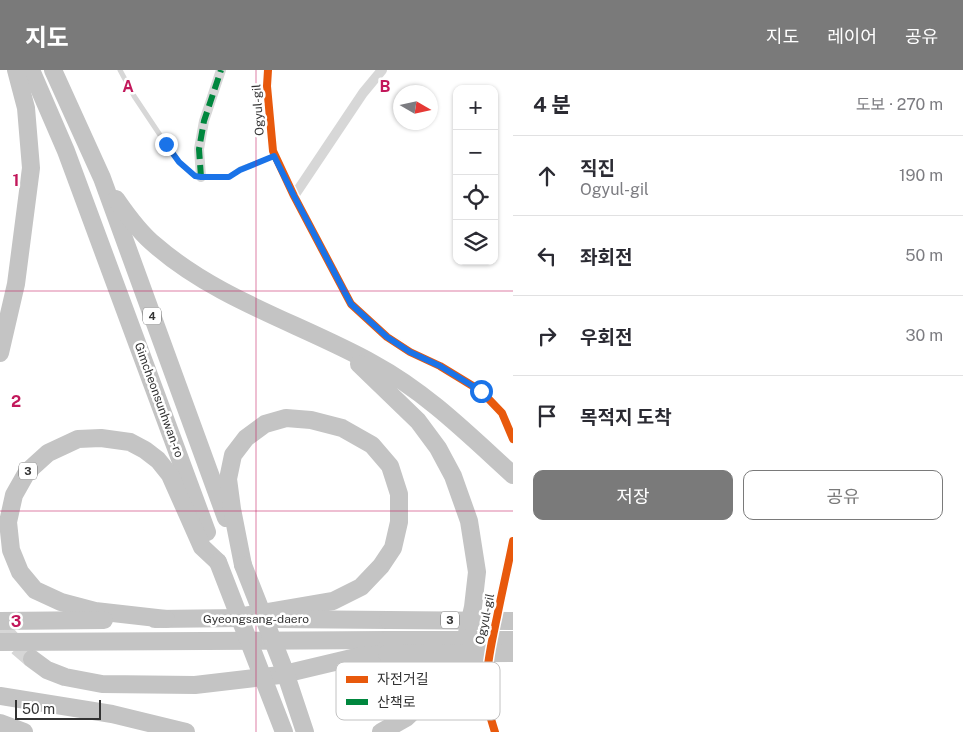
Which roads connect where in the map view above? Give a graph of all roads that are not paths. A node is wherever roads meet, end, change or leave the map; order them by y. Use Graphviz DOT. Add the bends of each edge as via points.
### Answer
graph roads {
  1 [pos="16,70"];
  2 [pos="31,70"];
  3 [pos="53,70"];
  4 [pos="120,70"];
  5 [pos="221,70"];
  6 [pos="268,70"];
  7 [pos="382,70"];
  8 [pos="274,156"];
  9 [pos="201,177"];
  10 [pos="102,178"];
  11 [pos="294,196"];
  12 [pos="344,349"];
  13 [pos="0,353"];
  14 [pos="513,439"];
  15 [pos="513,475"];
  16 [pos="513,541"];
  17 [pos="218,562"];
  18 [pos="243,565"];
  19 [pos="232,618"];
  20 [pos="166,619"];
  21 [pos="0,621"];
  22 [pos="513,621"];
  23 [pos="513,640"];
  24 [pos="0,642"];
  25 [pos="388,647"];
  26 [pos="513,653"];
  27 [pos="32,659"];
  28 [pos="456,662"];
  29 [pos="487,662"];
  30 [pos="0,696"];
  31 [pos="402,720"];
  32 [pos="491,720"];
  33 [pos="0,723"];
  34 [pos="24,732"];
  35 [pos="146,732"];
  36 [pos="186,732"];
  37 [pos="284,732"];
  38 [pos="305,732"];
  39 [pos="381,732"];
  40 [pos="495,732"];
  1 -- 13 [label="highway" via="26,108 31,168 16,284"];
  2 -- 17 [label="highway, Gimcheonsunhwan-ro / 4" via="66,151"];
  3 -- 10 [label="highway, Gimcheonsunhwan-ro / 4"];
  4 -- 9 [label="lane" via="179,162 195,176"];
  5 -- 9 [label="street" via="204,121 199,149"];
  6 -- 8 [label="street, Ogyul-gil"];
  7 -- 11 [label="street"];
  8 -- 9 [label="lane" via="229,177"];
  8 -- 11 [label="street, Ogyul-gil"];
  10 -- 12 [label="highway" via="125,212 153,244 196,275 236,298"];
  10 -- 18 [label="highway, Gimcheonsunhwan-ro / 4"];
  11 -- 14 [label="street, Ogyul-gil" via="351,304 387,337 481,391 502,413"];
  12 -- 15 [label="highway" via="394,376 428,400"];
  12 -- 28 [label="highway" via="418,420 453,476 469,521 477,572 474,607 464,646"];
  16 -- 29 [label="street, Ogyul-gil"];
  17 -- 20 [label="highway, 3" via="202,546 170,475 158,460 130,442 78,439 48,453 28,472 14,495 8,522 11,550 20,572 35,590 61,602 95,611"];
  17 -- 37 [label="highway, Gimcheonsunhwan-ro / 3, bridge"];
  18 -- 19 [label="highway" via="228,479 233,455 246,438 265,424 286,418 342,428 372,444 390,466 399,494 399,522 393,548 382,566 360,587 333,601"];
  18 -- 38 [label="highway, Gimcheonsunhwan-ro / 4, bridge"];
  19 -- 20 [label="highway, Gyeongsang-daero / 3"];
  19 -- 22 [label="highway, Gyeongsang-daero / 3, bridge"];
  20 -- 21 [label="highway, Gyeongsang-daero"];
  23 -- 25 [label="highway, Gyeongsang-daero, bridge"];
  24 -- 25 [label="highway, Gyeongsang-daero"];
  25 -- 26 [label="highway, bridge"];
  25 -- 27 [label="highway" via="280,676 195,686 102,684 65,678 46,670"];
  30 -- 35 [label="highway"];
  30 -- 36 [label="highway" via="112,714"];
  31 -- 39 [label="highway"];
  32 -- 40 [label="street, Ogyul-gil"];
  33 -- 34 [label="highway"];
}
